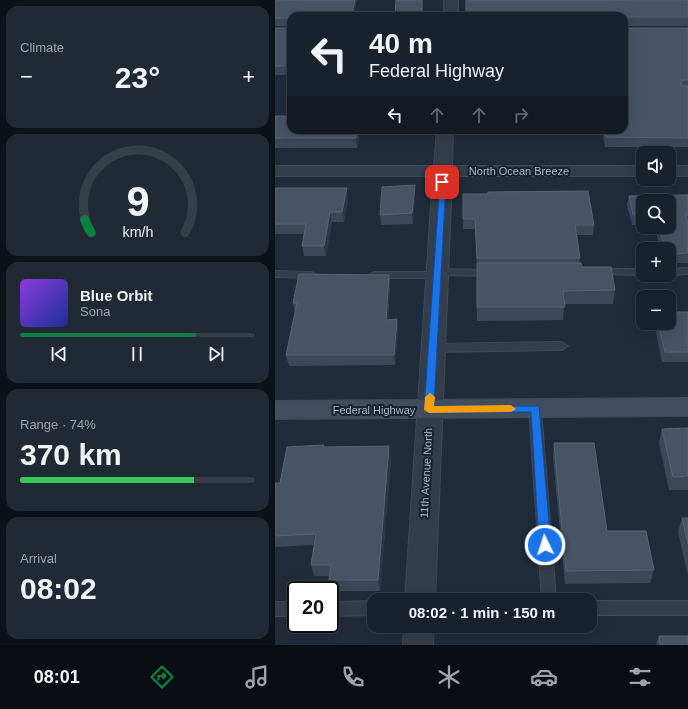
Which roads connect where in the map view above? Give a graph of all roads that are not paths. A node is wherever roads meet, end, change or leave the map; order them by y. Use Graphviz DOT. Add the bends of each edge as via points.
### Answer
graph roads {
  1 [pos="451,0"];
  2 [pos="451,12"];
  3 [pos="445,134"];
  4 [pos="275,171"];
  5 [pos="443,171"];
  6 [pos="636,171"];
  7 [pos="676,171"];
  8 [pos="688,171"];
  9 [pos="586,272"];
  10 [pos="636,272"];
  11 [pos="676,272"];
  12 [pos="688,272"];
  13 [pos="503,273"];
  14 [pos="275,274"];
  15 [pos="437,274"];
  16 [pos="323,275"];
  17 [pos="363,275"];
  18 [pos="562,346"];
  19 [pos="432,348"];
  20 [pos="688,407"];
  21 [pos="535,408"];
  22 [pos="275,410"];
  23 [pos="429,410"];
  24 [pos="420,593"];
  25 [pos="548,593"];
  26 [pos="275,608"];
  27 [pos="367,608"];
  28 [pos="597,608"];
  29 [pos="688,608"];
  30 [pos="287,609"];
  31 [pos="339,609"];
  32 [pos="419,633"];
  33 [pos="418,645"];
  1 -- 2 [label="street"];
  3 -- 5 [label="street, 11th Avenue North"];
  4 -- 5 [label="street, North Ocean Breeze"];
  5 -- 6 [label="street, North Ocean Breeze"];
  5 -- 15 [label="street, 11th Avenue North"];
  7 -- 8 [label="street"];
  9 -- 10 [label="lane"];
  11 -- 12 [label="lane"];
  13 -- 15 [label="lane"];
  14 -- 16 [label="lane"];
  15 -- 17 [label="lane"];
  15 -- 19 [label="street, 11th Avenue North"];
  18 -- 19 [label="lane"];
  19 -- 23 [label="street, 11th Avenue North"];
  20 -- 21 [label="main road, Federal Highway"];
  21 -- 23 [label="main road, Federal Highway"];
  21 -- 25 [label="lane"];
  22 -- 23 [label="main road, Federal Highway"];
  23 -- 24 [label="street, 11th Avenue North"];
  26 -- 30 [label="lane"];
  27 -- 31 [label="lane"];
  28 -- 29 [label="lane"];
  32 -- 33 [label="street"];
}
